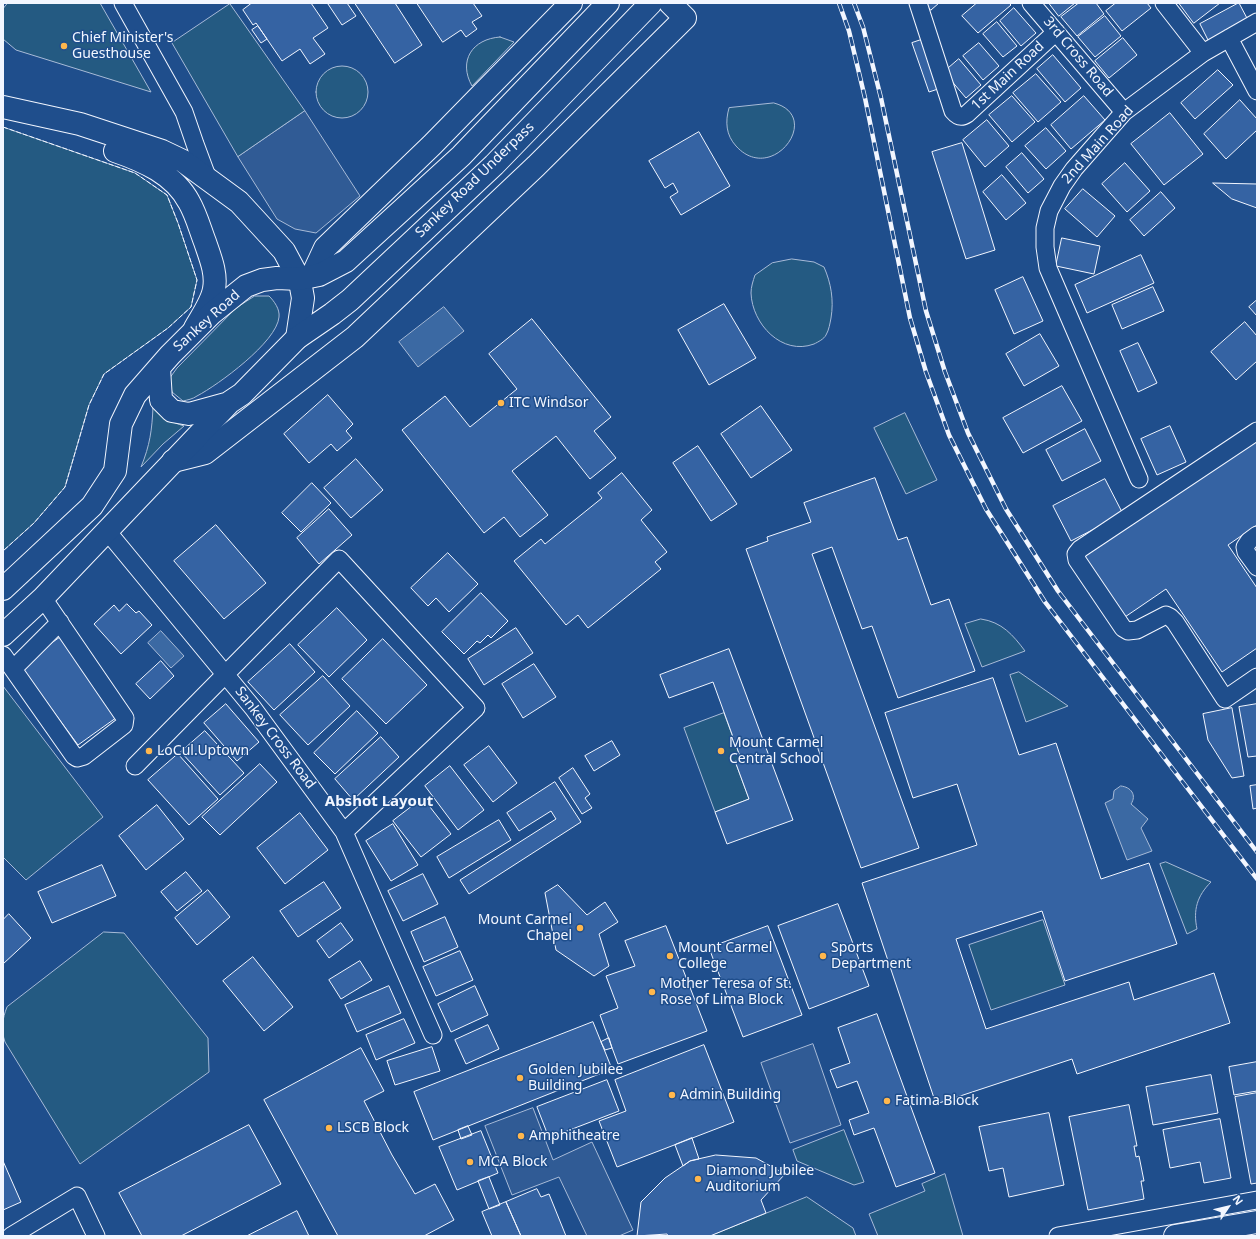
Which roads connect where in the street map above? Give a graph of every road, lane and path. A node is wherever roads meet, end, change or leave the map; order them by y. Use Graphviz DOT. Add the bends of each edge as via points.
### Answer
graph roads {
  1 [pos="123,3"];
  2 [pos="571,3"];
  3 [pos="608,3"];
  4 [pos="918,3"];
  5 [pos="1031,3"];
  6 [pos="1164,3"];
  7 [pos="673,6"];
  8 [pos="648,7"];
  9 [pos="1257,22"];
  10 [pos="1056,32"];
  11 [pos="1229,38"];
  12 [pos="1203,53"];
  13 [pos="1257,91"];
  14 [pos="3,107"];
  15 [pos="1124,112"];
  16 [pos="34,114"];
  17 [pos="208,179"];
  18 [pos="305,278"];
  19 [pos="193,331"];
  20 [pos="297,338"];
  21 [pos="159,368"];
  22 [pos="230,402"];
  23 [pos="1257,431"];
  24 [pos="173,461"];
  25 [pos="1138,479"];
  26 [pos="107,531"];
  27 [pos="1257,535"];
  28 [pos="1257,567"];
  29 [pos="3,589"];
  30 [pos="43,598"];
  31 [pos="60,622"];
  32 [pos="3,635"];
  33 [pos="3,655"];
  34 [pos="13,669"];
  35 [pos="225,674"];
  36 [pos="1257,677"];
  37 [pos="135,766"];
  38 [pos="344,832"];
  39 [pos="433,1035"];
  40 [pos="1257,1200"];
  41 [pos="1257,1222"];
  42 [pos="11,1236"];
  43 [pos="96,1236"];
  44 [pos="1058,1236"];
  45 [pos="1175,1236"];
  1 -- 17 [label="street" via="184,112"];
  2 -- 18 [label="street" via="432,145 325,248"];
  3 -- 18 [label="street, Sankey Road Underpass" via="461,156 346,261 318,275"];
  4 -- 10 [label="street, 1st Main Road" via="953,111 957,116 967,114"];
  5 -- 10 [label="street, 3rd Cross Road"];
  6 -- 12 [label="street"];
  7 -- 24 [label="street" via="685,18 536,166 355,337 205,453"];
  8 -- 20 [label="street, Sankey Road Underpass" via="494,165 350,300"];
  9 -- 11 [label="street, 2nd Main Road"];
  10 -- 15 [label="street, 3rd Cross Road"];
  11 -- 12 [label="street, 2nd Main Road"];
  11 -- 13 [label="street"];
  12 -- 15 [label="street, 2nd Main Road"];
  14 -- 16 [label="street"];
  15 -- 25 [label="street, 2nd Main Road" via="1062,186 1049,211 1045,228 1045,248 1048,268"];
  16 -- 17 [label="street" via="80,124 162,151 183,160"];
  16 -- 19 [label="street" via="72,136 140,159 174,181 189,202 214,267 214,290"];
  17 -- 18 [label="street" via="238,202 277,243"];
  18 -- 19 [label="street, Sankey Road" via="262,280 246,286"];
  18 -- 20 [label="street" via="301,287 303,298"];
  19 -- 21 [label="street, Sankey Road"];
  20 -- 22 [label="street" via="242,394"];
  21 -- 22 [label="street" via="161,400 172,411 189,414"];
  21 -- 29 [label="street, Sankey Road" via="135,395 122,424 115,471 92,506"];
  22 -- 24 [label="street"];
  23 -- 36 [label="street" via="1076,554 1077,560 1123,628 1128,631 1137,630 1166,615 1170,617 1225,699"];
  24 -- 26 [label="street"];
  26 -- 30 [label="street"];
  26 -- 35 [label="street, Sankey Cross Road"];
  27 -- 28 [label="street" via="1245,547"];
  30 -- 31 [label="street"];
  30 -- 32 [label="street"];
  31 -- 34 [label="street"];
  31 -- 34 [label="street" via="125,718 124,725 84,756 77,758"];
  33 -- 34 [label="street"];
  35 -- 37 [label="street"];
  35 -- 38 [label="street, Sankey Cross Road"];
  35 -- 38 [label="street" via="339,559 476,708"];
  38 -- 39 [label="street, Sankey Cross Road"];
  40 -- 44 [label="street"];
  41 -- 45 [label="street"];
  42 -- 43 [label="street" via="77,1196"];
}
